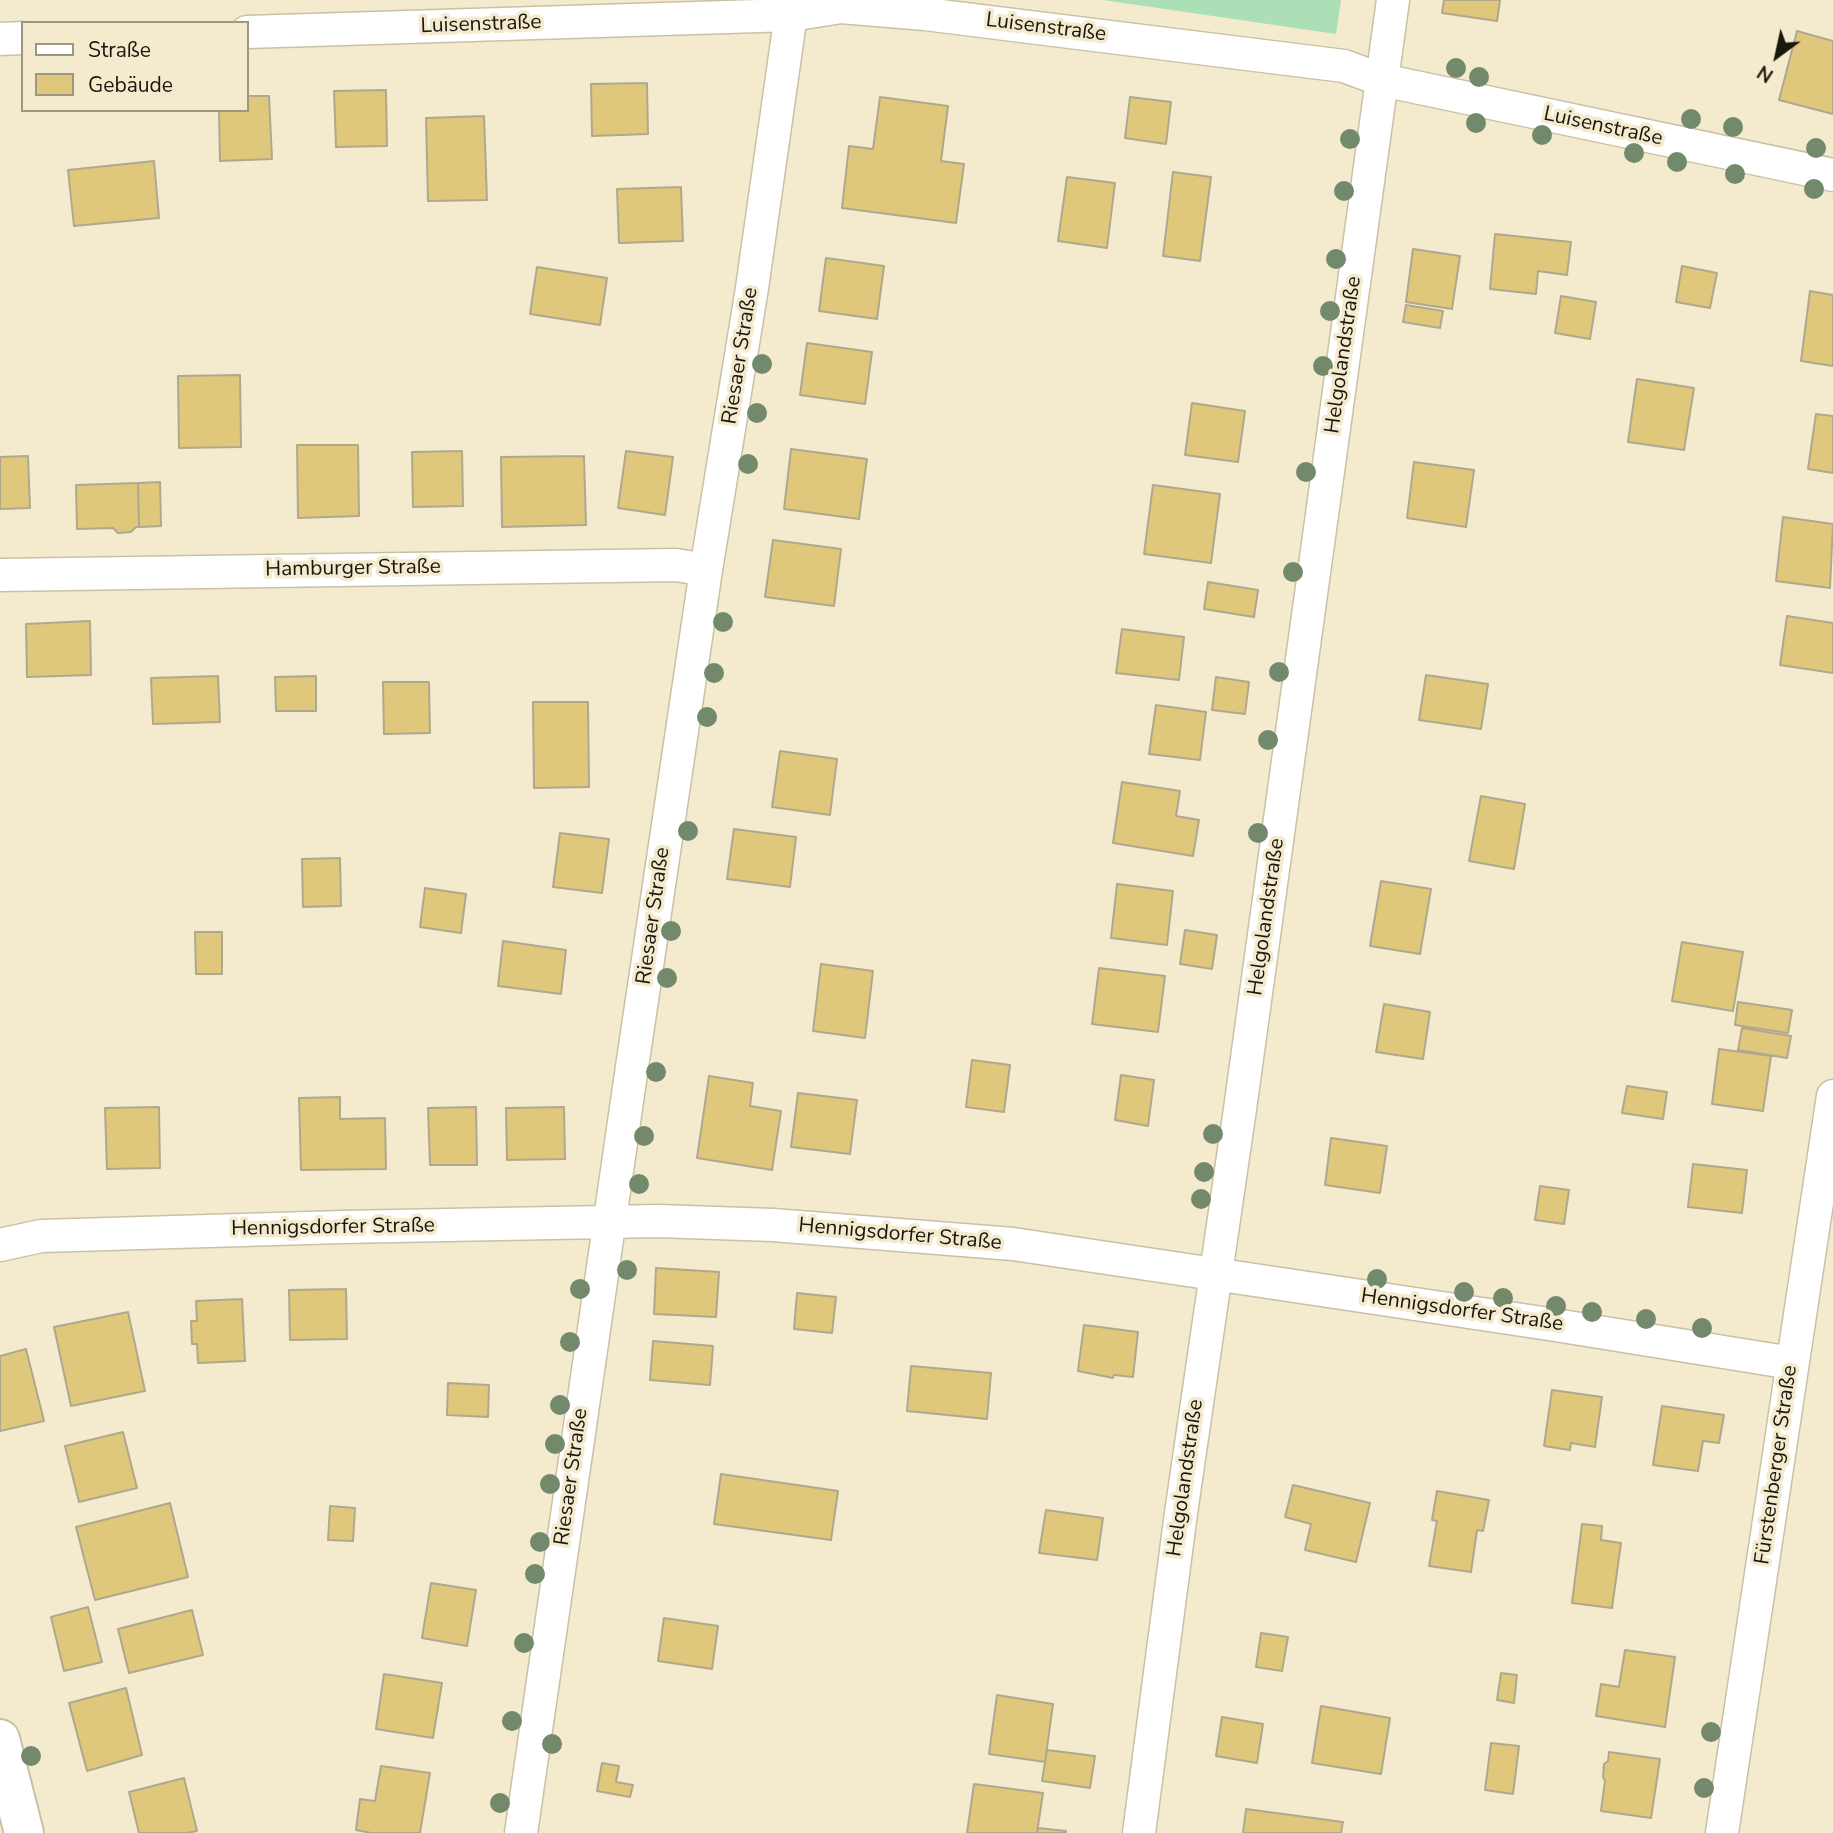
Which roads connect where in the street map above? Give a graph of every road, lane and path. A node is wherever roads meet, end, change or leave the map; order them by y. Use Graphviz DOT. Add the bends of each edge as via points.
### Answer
graph roads {
  1 [pos="1393,0"];
  2 [pos="792,8"];
  3 [pos="248,32"];
  4 [pos="21,38"];
  5 [pos="0,39"];
  6 [pos="1382,80"];
  7 [pos="1833,175"];
  8 [pos="706,569"];
  9 [pos="0,575"];
  10 [pos="1833,1096"];
  11 [pos="609,1222"];
  12 [pos="0,1245"];
  13 [pos="1215,1275"];
  14 [pos="1792,1363"];
  15 [pos="0,1739"];
  16 [pos="15,1824"];
  17 [pos="521,1833"];
  18 [pos="1139,1833"];
  19 [pos="1722,1833"];
  1 -- 6 [label="street, Helgolandstraße"];
  2 -- 3 [label="street, Luisenstraße"];
  2 -- 6 [label="street, Luisenstraße" via="841,7 951,17 1345,66"];
  2 -- 8 [label="street, Riesaer Straße"];
  4 -- 5 [label="street"];
  6 -- 7 [label="street, Luisenstraße"];
  6 -- 13 [label="street, Helgolandstraße"];
  8 -- 9 [label="street, Hamburger Straße" via="676,565"];
  8 -- 11 [label="street, Riesaer Straße"];
  10 -- 14 [label="street, Fürstenberger Straße"];
  11 -- 12 [label="street, Hennigsdorfer Straße" via="41,1236"];
  11 -- 13 [label="street, Hennigsdorfer Straße" via="773,1224 891,1233 1013,1244"];
  11 -- 17 [label="street, Riesaer Straße"];
  13 -- 14 [label="street, Hennigsdorfer Straße"];
  13 -- 18 [label="street, Helgolandstraße"];
  14 -- 19 [label="street, Fürstenberger Straße"];
  15 -- 16 [label="street"];
}
